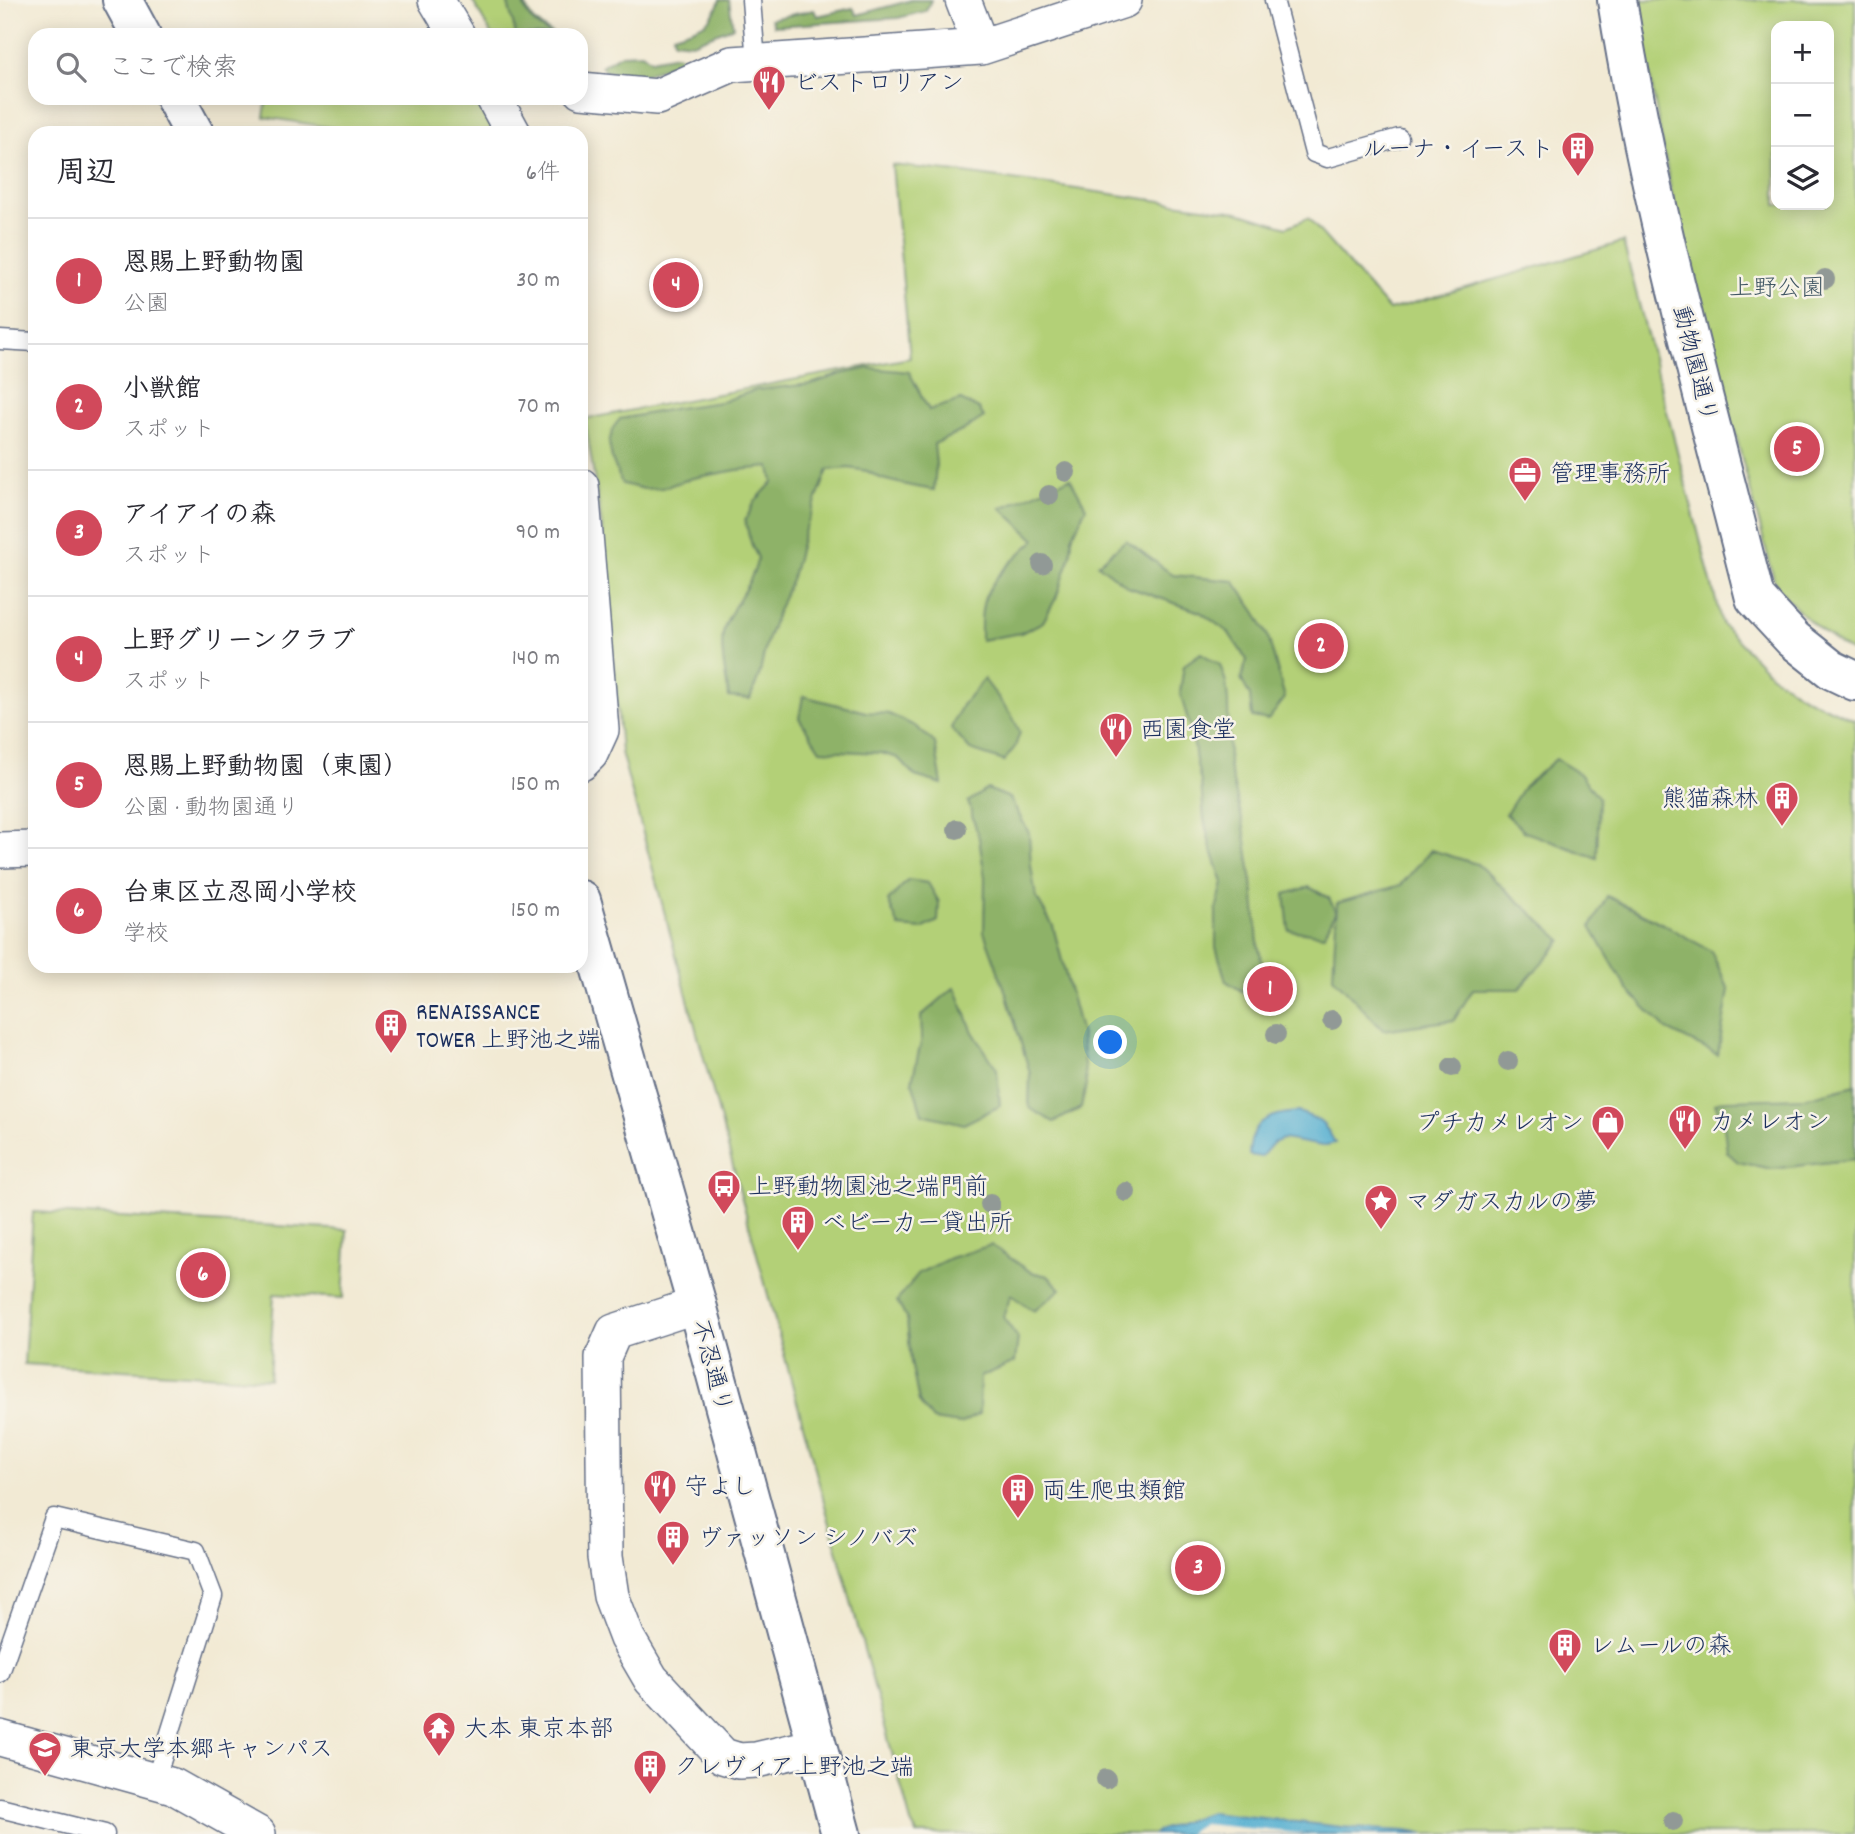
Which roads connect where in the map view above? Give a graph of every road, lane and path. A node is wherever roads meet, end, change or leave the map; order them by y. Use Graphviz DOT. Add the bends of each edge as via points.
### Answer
graph roads {
  1 [pos="122,0"];
  2 [pos="436,0"];
  3 [pos="751,0"];
  4 [pos="963,0"];
  5 [pos="1124,0"];
  6 [pos="1274,0"];
  7 [pos="1617,0"];
  8 [pos="137,28"];
  9 [pos="453,28"];
  10 [pos="981,47"];
  11 [pos="755,62"];
  12 [pos="588,91"];
  13 [pos="179,105"];
  14 [pos="498,105"];
  15 [pos="190,126"];
  16 [pos="509,126"];
  17 [pos="1399,138"];
  18 [pos="0,340"];
  19 [pos="28,342"];
  20 [pos="588,571"];
  21 [pos="1855,681"];
  22 [pos="588,756"];
  23 [pos="28,849"];
  24 [pos="0,850"];
  25 [pos="588,924"];
  26 [pos="697,1305"];
  27 [pos="0,1673"];
  28 [pos="0,1738"];
  29 [pos="816,1746"];
  30 [pos="155,1781"];
  31 [pos="0,1808"];
  32 [pos="105,1834"];
  33 [pos="258,1834"];
  34 [pos="841,1834"];
  1 -- 8 [label="main road"];
  2 -- 9 [label="street"];
  3 -- 11 [label="lane"];
  4 -- 10 [label="street"];
  5 -- 10 [label="street"];
  6 -- 17 [label="lane" via="1314,153 1328,158"];
  7 -- 21 [label="main road, 動物園通り" via="1654,199 1755,598 1793,639 1832,670"];
  10 -- 11 [label="street"];
  11 -- 12 [label="street" via="732,64 657,97"];
  13 -- 15 [label="main road"];
  14 -- 16 [label="street"];
  18 -- 19 [label="lane"];
  20 -- 22 [label="street" via="601,730"];
  23 -- 24 [label="street"];
  25 -- 26 [label="main road, 不忍通り"];
  26 -- 29 [label="main road, 不忍通り"];
  26 -- 29 [label="street" via="614,1332 603,1357 605,1558 611,1596 627,1638 651,1679 723,1756 756,1760"];
  27 -- 30 [label="lane" via="54,1518 196,1551 213,1596"];
  28 -- 30 [label="street"];
  29 -- 34 [label="main road, 不忍通り"];
  30 -- 33 [label="street" via="173,1786"];
  31 -- 32 [label="lane"];
}
